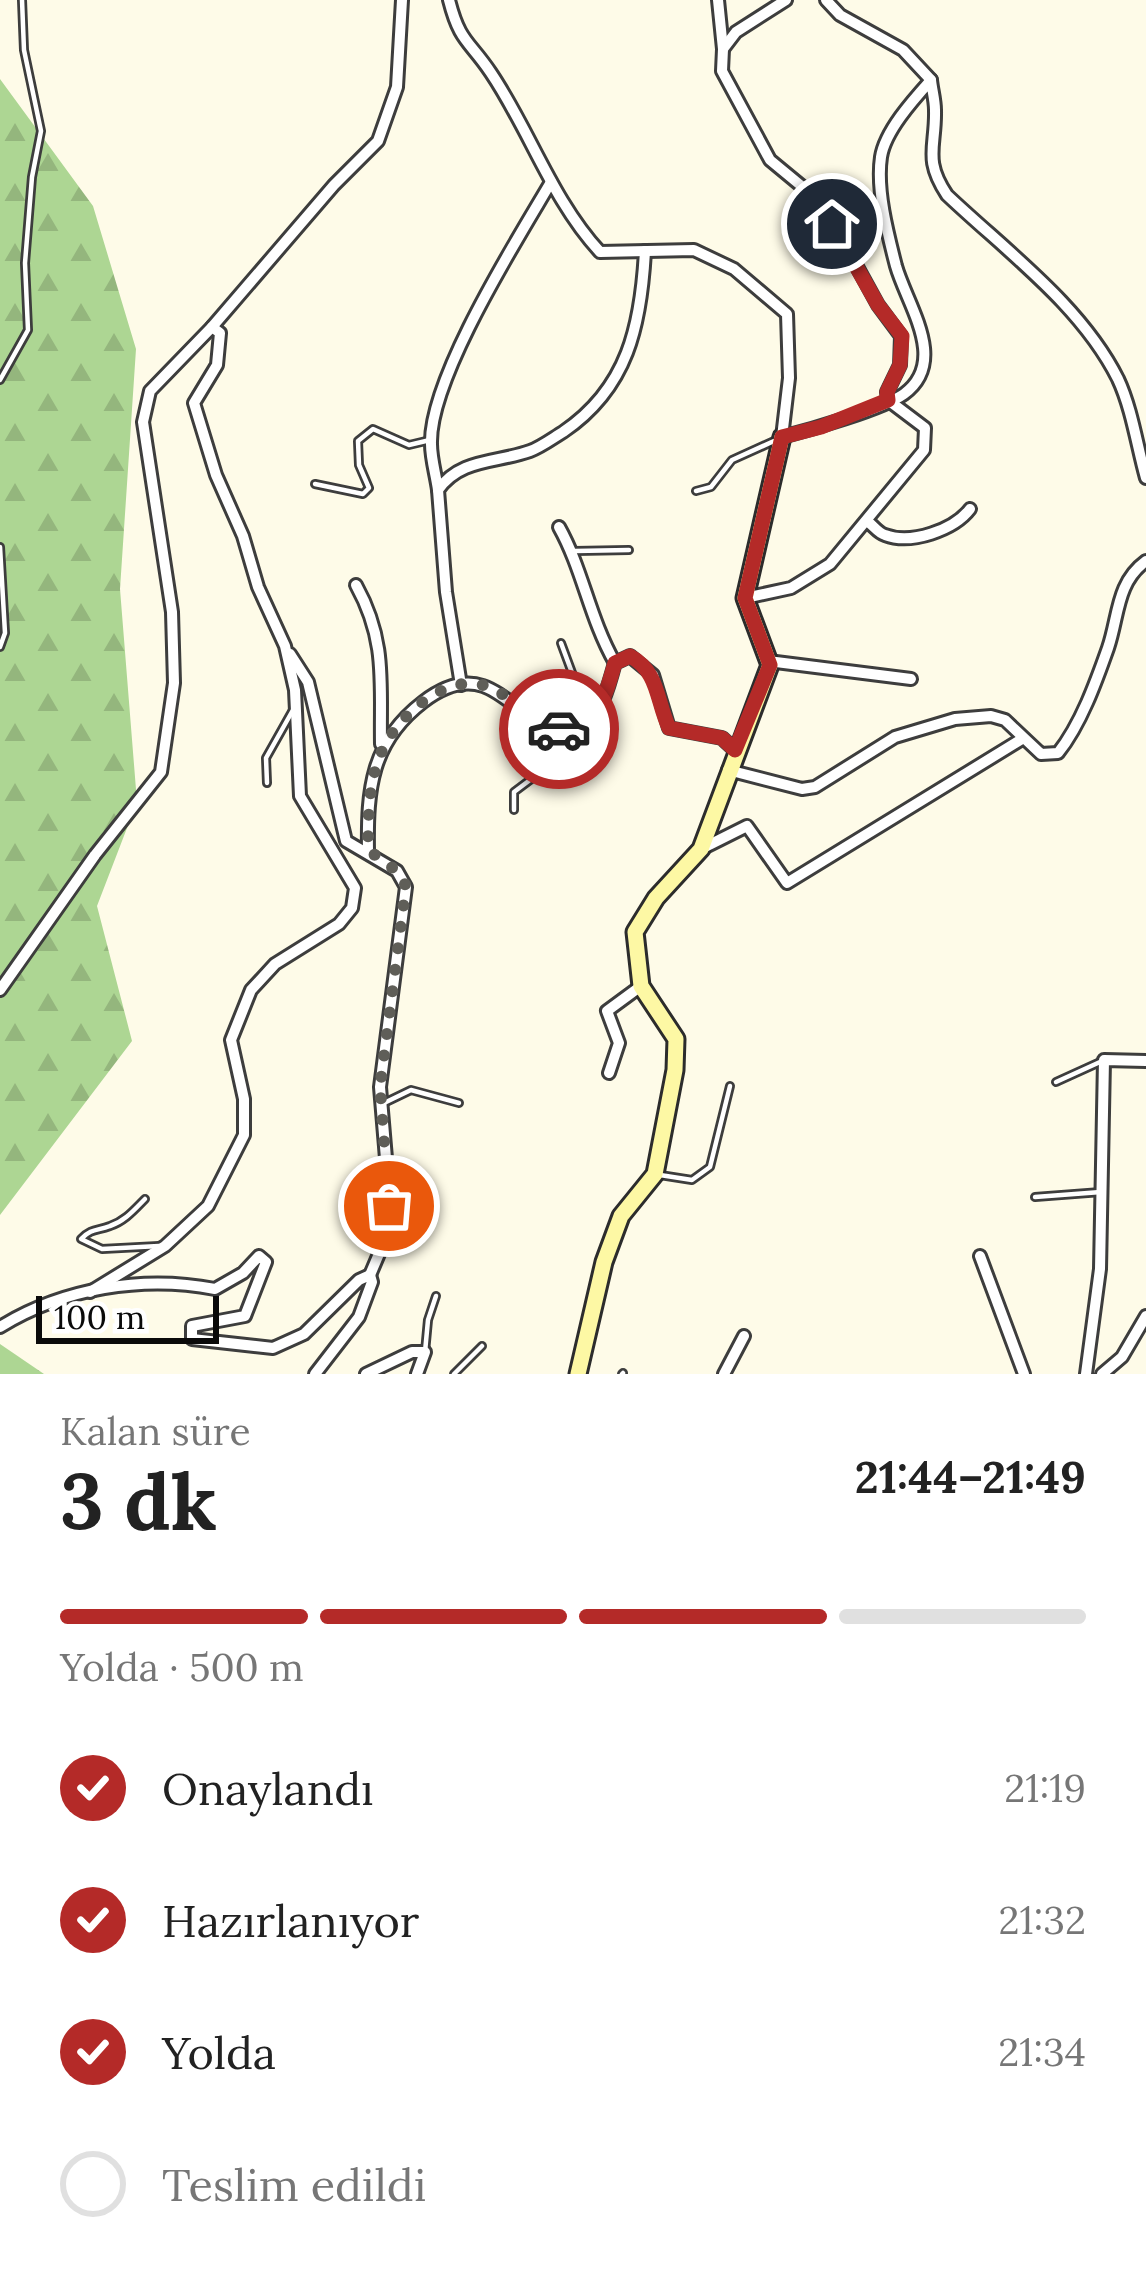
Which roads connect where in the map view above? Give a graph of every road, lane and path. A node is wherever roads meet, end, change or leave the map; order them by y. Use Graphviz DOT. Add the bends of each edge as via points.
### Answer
graph roads {
  1 [pos="22,0"];
  2 [pos="402,0"];
  3 [pos="449,0"];
  4 [pos="718,0"];
  5 [pos="786,0"];
  6 [pos="826,0"];
  7 [pos="723,50"];
  8 [pos="931,80"];
  9 [pos="551,182"];
  10 [pos="645,251"];
  11 [pos="212,327"];
  12 [pos="0,380"];
  13 [pos="888,400"];
  14 [pos="782,437"];
  15 [pos="430,440"];
  16 [pos="1146,478"];
  17 [pos="315,484"];
  18 [pos="438,490"];
  19 [pos="696,491"];
  20 [pos="970,509"];
  21 [pos="868,522"];
  22 [pos="559,527"];
  23 [pos="0,547"];
  24 [pos="629,550"];
  25 [pos="572,551"];
  26 [pos="1146,561"];
  27 [pos="356,585"];
  28 [pos="745,598"];
  29 [pos="561,643"];
  30 [pos="285,646"];
  31 [pos="0,647"];
  32 [pos="768,662"];
  33 [pos="615,663"];
  34 [pos="911,680"];
  35 [pos="461,685"];
  36 [pos="296,706"];
  37 [pos="526,712"];
  38 [pos="589,720"];
  39 [pos="542,725"];
  40 [pos="506,727"];
  41 [pos="1022,739"];
  42 [pos="381,747"];
  43 [pos="735,750"];
  44 [pos="728,770"];
  45 [pos="268,783"];
  46 [pos="514,810"];
  47 [pos="701,849"];
  48 [pos="368,850"];
  49 [pos="641,986"];
  50 [pos="0,990"];
  51 [pos="1104,1060"];
  52 [pos="1146,1060"];
  53 [pos="609,1073"];
  54 [pos="1056,1082"];
  55 [pos="730,1086"];
  56 [pos="460,1103"];
  57 [pos="380,1107"];
  58 [pos="656,1174"];
  59 [pos="1102,1192"];
  60 [pos="1035,1197"];
  61 [pos="145,1199"];
  62 [pos="165,1246"];
  63 [pos="980,1256"];
  64 [pos="370,1275"];
  65 [pos="90,1292"];
  66 [pos="436,1296"];
  67 [pos="1146,1316"];
  68 [pos="0,1327"];
  69 [pos="744,1336"];
  70 [pos="482,1346"];
  71 [pos="425,1352"];
  72 [pos="315,1374"];
  73 [pos="366,1374"];
  74 [pos="417,1374"];
  75 [pos="454,1374"];
  76 [pos="578,1374"];
  77 [pos="724,1374"];
  78 [pos="1024,1374"];
  79 [pos="1086,1374"];
  80 [pos="1102,1374"];
  1 -- 12 [label="lane" via="41,130 25,263 28,330"];
  2 -- 11 [label="street" via="397,87 378,141"];
  3 -- 9 [label="street" via="458,34 490,72"];
  4 -- 7 [label="street"];
  5 -- 7 [label="street" via="736,32"];
  6 -- 8 [label="street" via="903,50"];
  7 -- 13 [label="street" via="722,71 763,149 822,203 902,336"];
  8 -- 13 [label="street" via="880,161 897,270 923,332 918,378"];
  8 -- 16 [label="street" via="938,181 1096,341 1120,383"];
  9 -- 10 [label="street" via="600,252"];
  9 -- 15 [label="street" via="448,372"];
  10 -- 14 [label="street" via="694,250 734,268 787,314"];
  10 -- 18 [label="street" via="625,362 590,411 532,451 457,470"];
  11 -- 30 [label="street" via="220,333 217,364 194,403"];
  11 -- 50 [label="street" via="150,391 143,422 172,612 174,683 161,772"];
  13 -- 14 [label="street"];
  13 -- 21 [label="street" via="925,428 924,450"];
  14 -- 19 [label="lane" via="732,460 711,487"];
  14 -- 28 [label="street"];
  15 -- 17 [label="lane" via="409,445 373,429 358,441 370,488 363,494"];
  15 -- 18 [label="street"];
  18 -- 35 [label="street"];
  20 -- 21 [label="street" via="940,532 913,536 885,535"];
  21 -- 28 [label="street" via="830,564 790,589"];
  22 -- 25 [label="street"];
  23 -- 31 [label="lane"];
  24 -- 25 [label="lane"];
  25 -- 33 [label="street" via="590,615"];
  26 -- 41 [label="street" via="1119,596 1110,644 1069,739 1058,753 1041,754"];
  27 -- 42 [label="street" via="374,616 381,661"];
  28 -- 32 [label="street"];
  29 -- 38 [label="lane"];
  30 -- 36 [label="street"];
  30 -- 48 [label="street" via="308,682 346,841"];
  32 -- 34 [label="street"];
  32 -- 43 [label="street"];
  33 -- 38 [label="street" via="602,706"];
  33 -- 43 [label="street" via="630,656 653,676 669,728 722,738"];
  35 -- 37 [label="street" via="476,683"];
  35 -- 42 [label="street" via="440,689 405,716"];
  36 -- 45 [label="lane" via="266,758"];
  36 -- 62 [label="street" via="300,796 355,888 352,908 251,990 232,1040 244,1135 208,1206"];
  37 -- 39 [label="street"];
  37 -- 40 [label="lane"];
  38 -- 39 [label="street" via="568,731"];
  39 -- 46 [label="lane" via="556,755 514,792"];
  41 -- 44 [label="street" via="1005,720 955,719 895,737 815,787"];
  41 -- 47 [label="street" via="788,884 747,826"];
  42 -- 48 [label="street"];
  43 -- 44 [label="street"];
  44 -- 47 [label="street"];
  47 -- 49 [label="street" via="635,932"];
  48 -- 57 [label="street" via="406,886"];
  49 -- 53 [label="street" via="607,1011 619,1043"];
  49 -- 58 [label="street" via="676,1040"];
  51 -- 52 [label="street"];
  51 -- 54 [label="lane"];
  51 -- 59 [label="street"];
  55 -- 58 [label="lane" via="710,1167 692,1180"];
  56 -- 57 [label="lane" via="410,1090"];
  57 -- 64 [label="street" via="389,1206"];
  58 -- 76 [label="street" via="621,1216"];
  59 -- 60 [label="lane"];
  59 -- 79 [label="street"];
  61 -- 62 [label="lane" via="81,1239 101,1249"];
  62 -- 65 [label="street"];
  63 -- 78 [label="street"];
  64 -- 65 [label="street" via="304,1334 273,1348 192,1339 192,1326 245,1316 266,1262 259,1256 215,1289 171,1280"];
  64 -- 72 [label="street" via="359,1317"];
  65 -- 68 [label="street" via="57,1298"];
  66 -- 71 [label="lane"];
  67 -- 80 [label="street"];
  69 -- 77 [label="street"];
  70 -- 75 [label="lane"];
  71 -- 73 [label="street"];
  71 -- 74 [label="street"];
}
